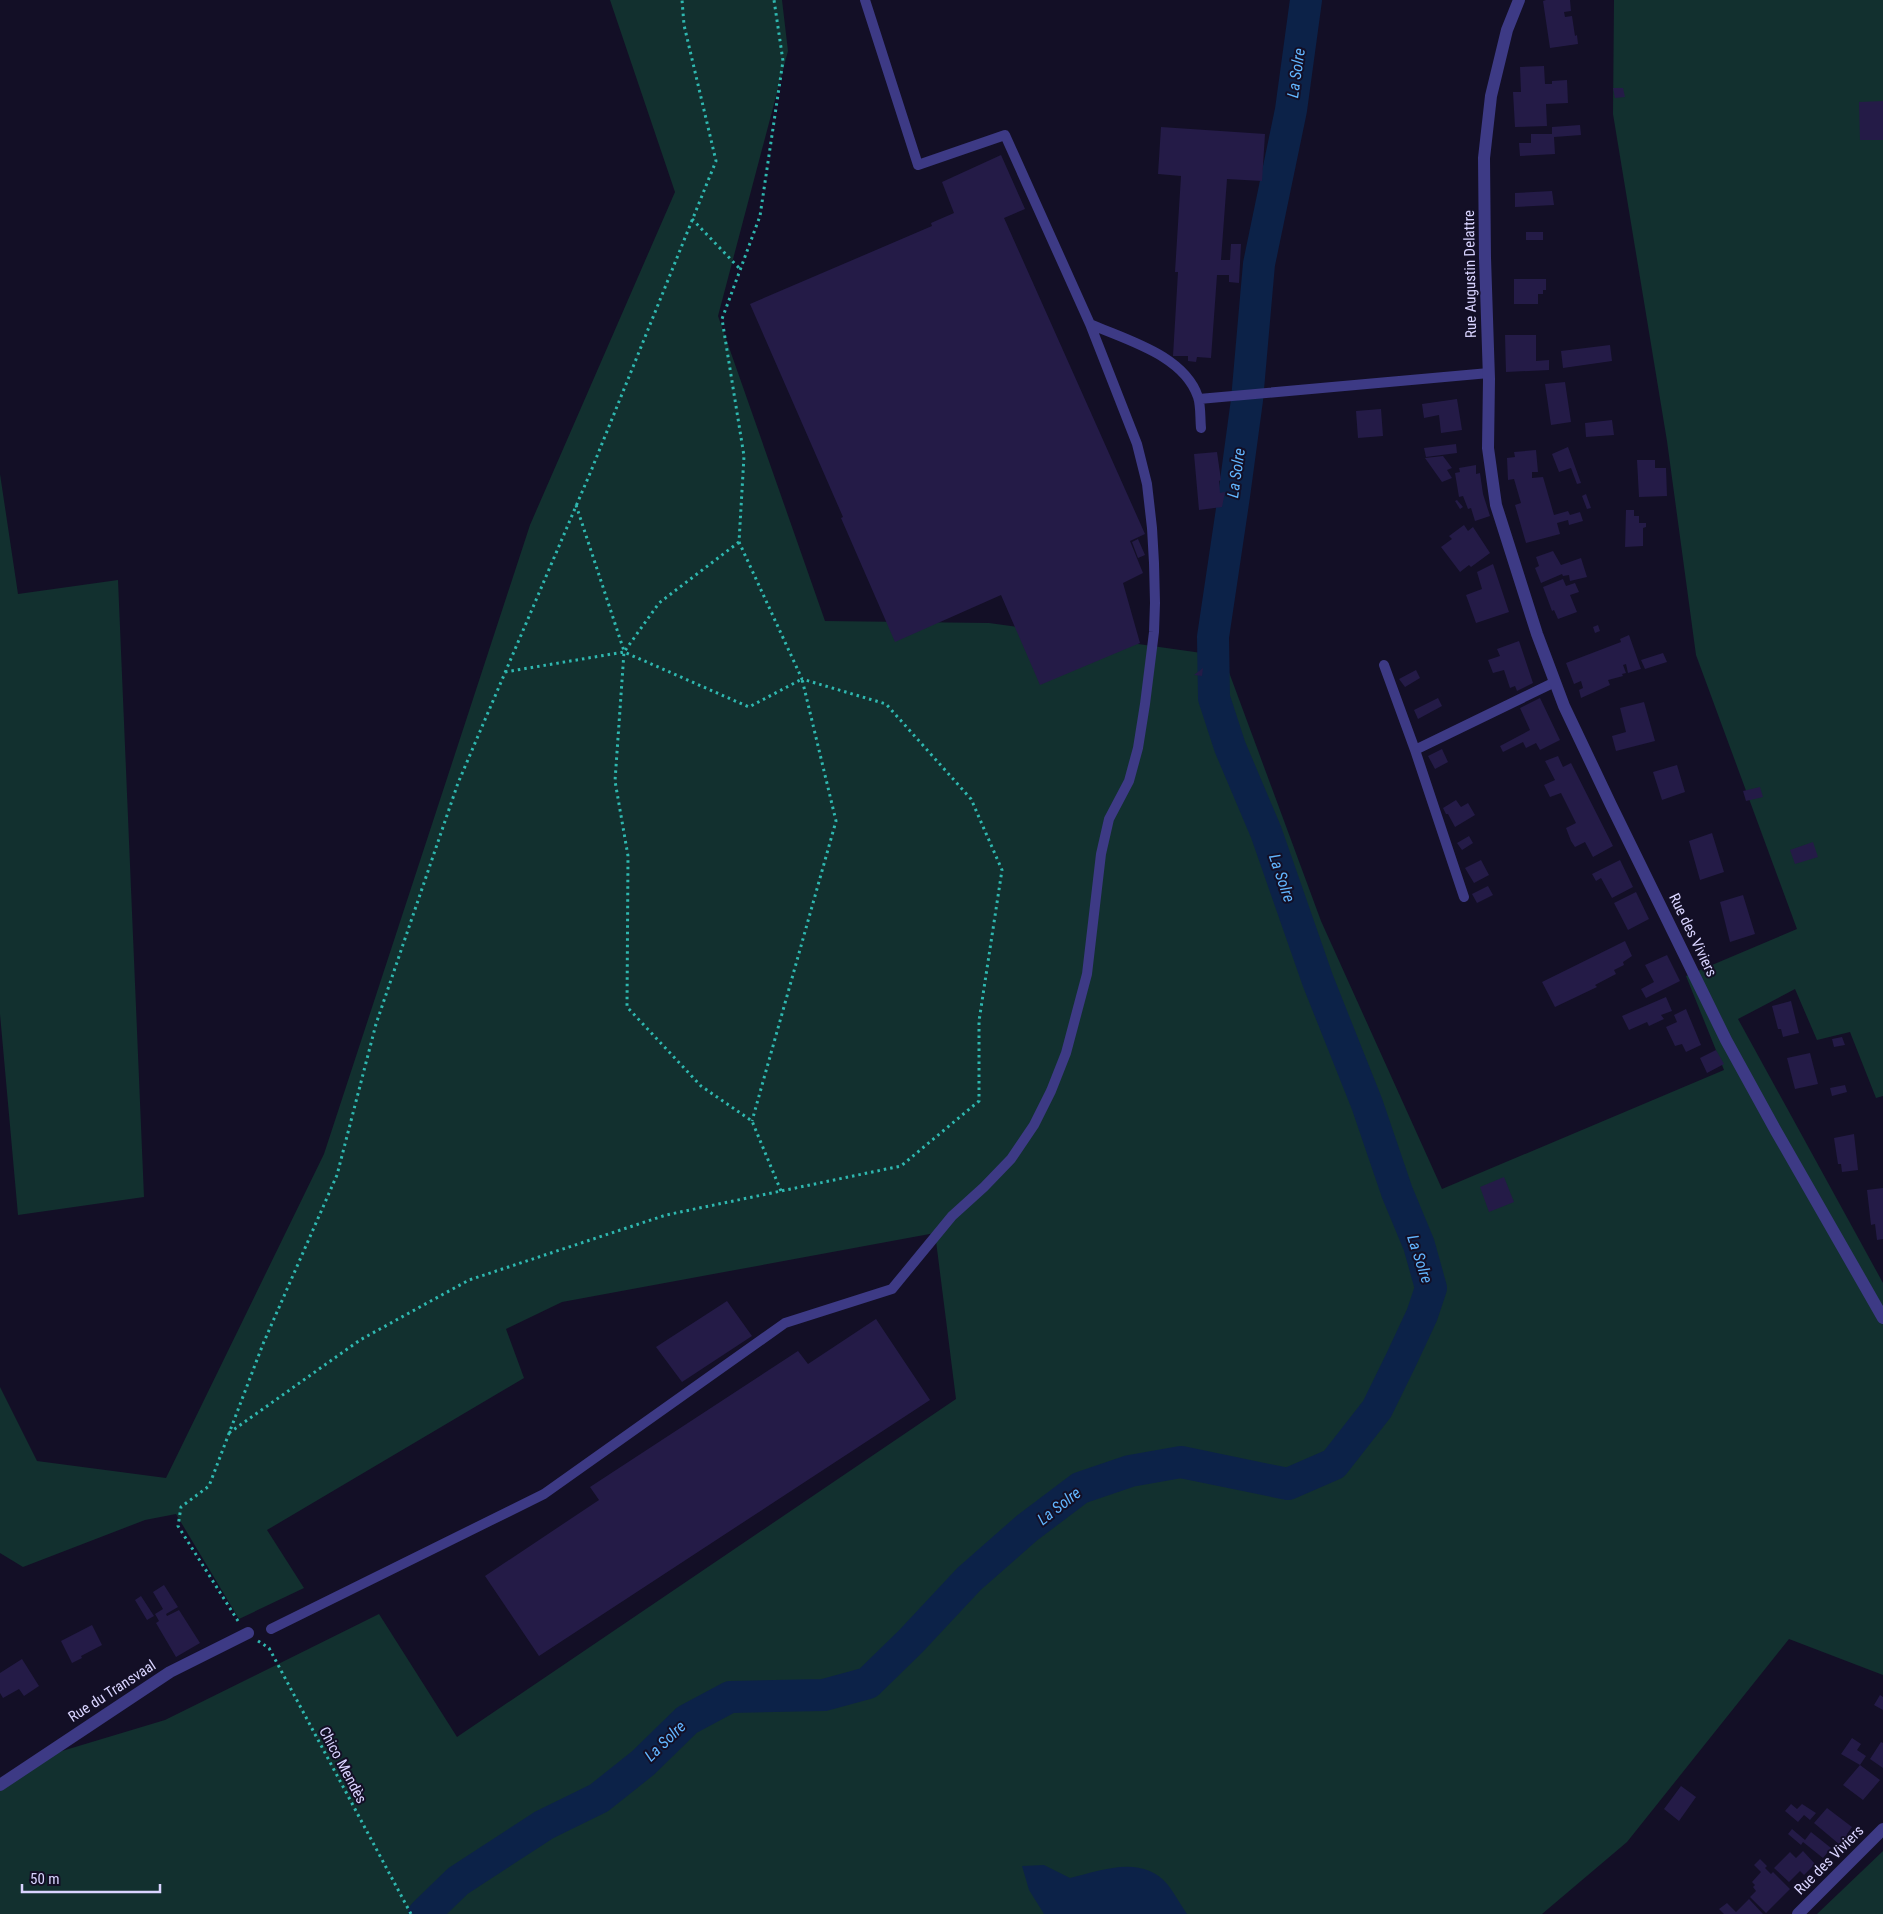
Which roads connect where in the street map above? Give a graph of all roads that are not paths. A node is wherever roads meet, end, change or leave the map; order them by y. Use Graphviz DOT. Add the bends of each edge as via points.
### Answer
graph roads {
  1 [pos="865,0"];
  2 [pos="1519,0"];
  3 [pos="1090,324"];
  4 [pos="1489,373"];
  5 [pos="1199,399"];
  6 [pos="1201,428"];
  7 [pos="1511,550"];
  8 [pos="1384,665"];
  9 [pos="1555,682"];
  10 [pos="1415,750"];
  11 [pos="1464,897"];
  12 [pos="1883,1318"];
  13 [pos="271,1629"];
  14 [pos="245,1630"];
  15 [pos="0,1786"];
  16 [pos="1883,1829"];
  17 [pos="1798,1914"];
  1 -- 3 [label="lane" via="918,165 1005,134"];
  2 -- 4 [label="street, Rue Augustin Delattre" via="1507,30 1491,96 1484,158"];
  3 -- 5 [label="lane" via="1154,351 1186,375"];
  3 -- 13 [label="lane" via="1137,444 1147,484 1154,563 1154,632 1138,748 1129,781 1109,819 1101,854 1087,974 1078,1012 1066,1053 1034,1126 1011,1159 952,1216 892,1289 785,1323 544,1494"];
  4 -- 5 [label="lane"];
  4 -- 7 [label="street, Rue Augustin Delattre" via="1488,448 1492,482"];
  5 -- 6 [label="lane"];
  7 -- 9 [label="street, Rue des Viviers"];
  8 -- 10 [label="lane"];
  9 -- 10 [label="lane"];
  9 -- 12 [label="street, Rue des Viviers" via="1726,1040"];
  10 -- 11 [label="lane"];
  14 -- 15 [label="street, Rue du Transvaal" via="170,1672"];
  16 -- 17 [label="street, Rue des Viviers"];
}
